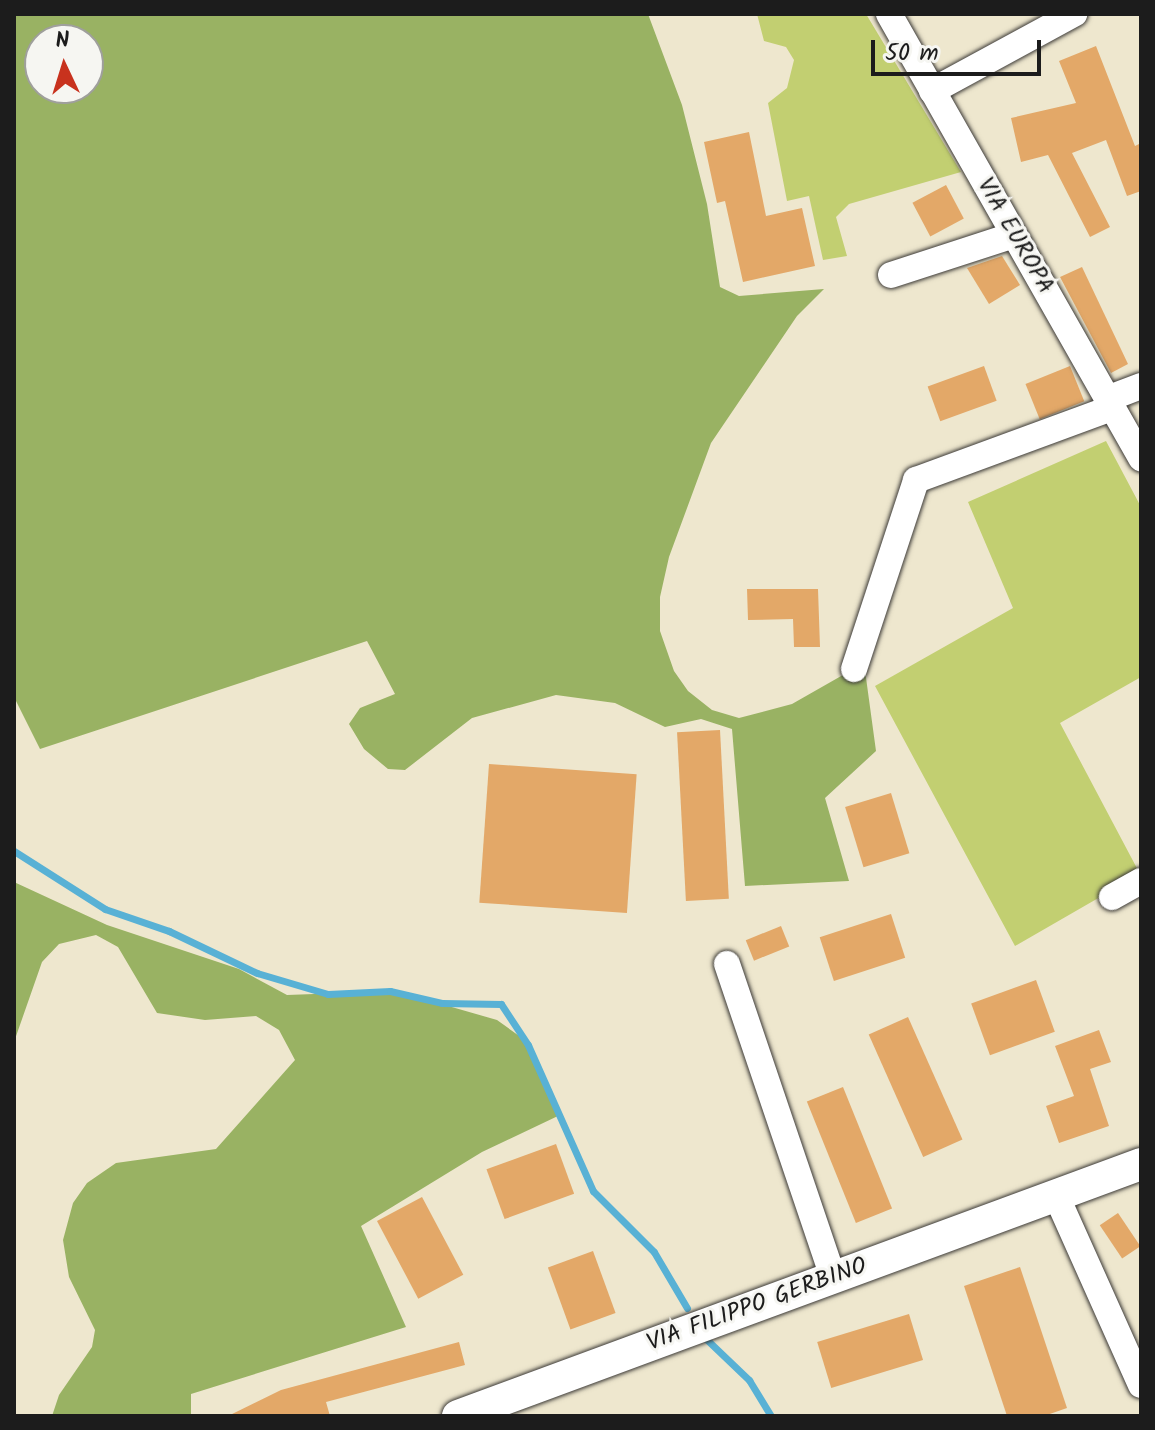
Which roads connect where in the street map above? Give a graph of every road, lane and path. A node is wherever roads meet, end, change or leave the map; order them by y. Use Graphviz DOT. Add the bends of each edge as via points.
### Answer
graph roads {
  1 [pos="889,14"];
  2 [pos="1074,14"];
  3 [pos="932,91"];
  4 [pos="1014,235"];
  5 [pos="891,275"];
  6 [pos="1141,386"];
  7 [pos="1110,404"];
  8 [pos="1141,458"];
  9 [pos="854,669"];
  10 [pos="1141,881"];
  11 [pos="1112,897"];
  12 [pos="727,964"];
  13 [pos="1141,1164"];
  14 [pos="1056,1195"];
  15 [pos="833,1277"];
  16 [pos="1141,1385"];
  17 [pos="458,1416"];
  1 -- 3 [label="street, VIA EUROPA"];
  2 -- 3 [label="street"];
  3 -- 4 [label="street, VIA EUROPA"];
  4 -- 5 [label="street"];
  4 -- 7 [label="street, VIA EUROPA"];
  6 -- 7 [label="street"];
  7 -- 8 [label="street, VIA EUROPA"];
  7 -- 9 [label="street" via="916,480"];
  10 -- 11 [label="street"];
  12 -- 15 [label="street"];
  13 -- 14 [label="street, VIA FILIPPO GERBINO"];
  14 -- 15 [label="street, VIA FILIPPO GERBINO"];
  14 -- 16 [label="street"];
  15 -- 17 [label="street, VIA FILIPPO GERBINO"];
}
